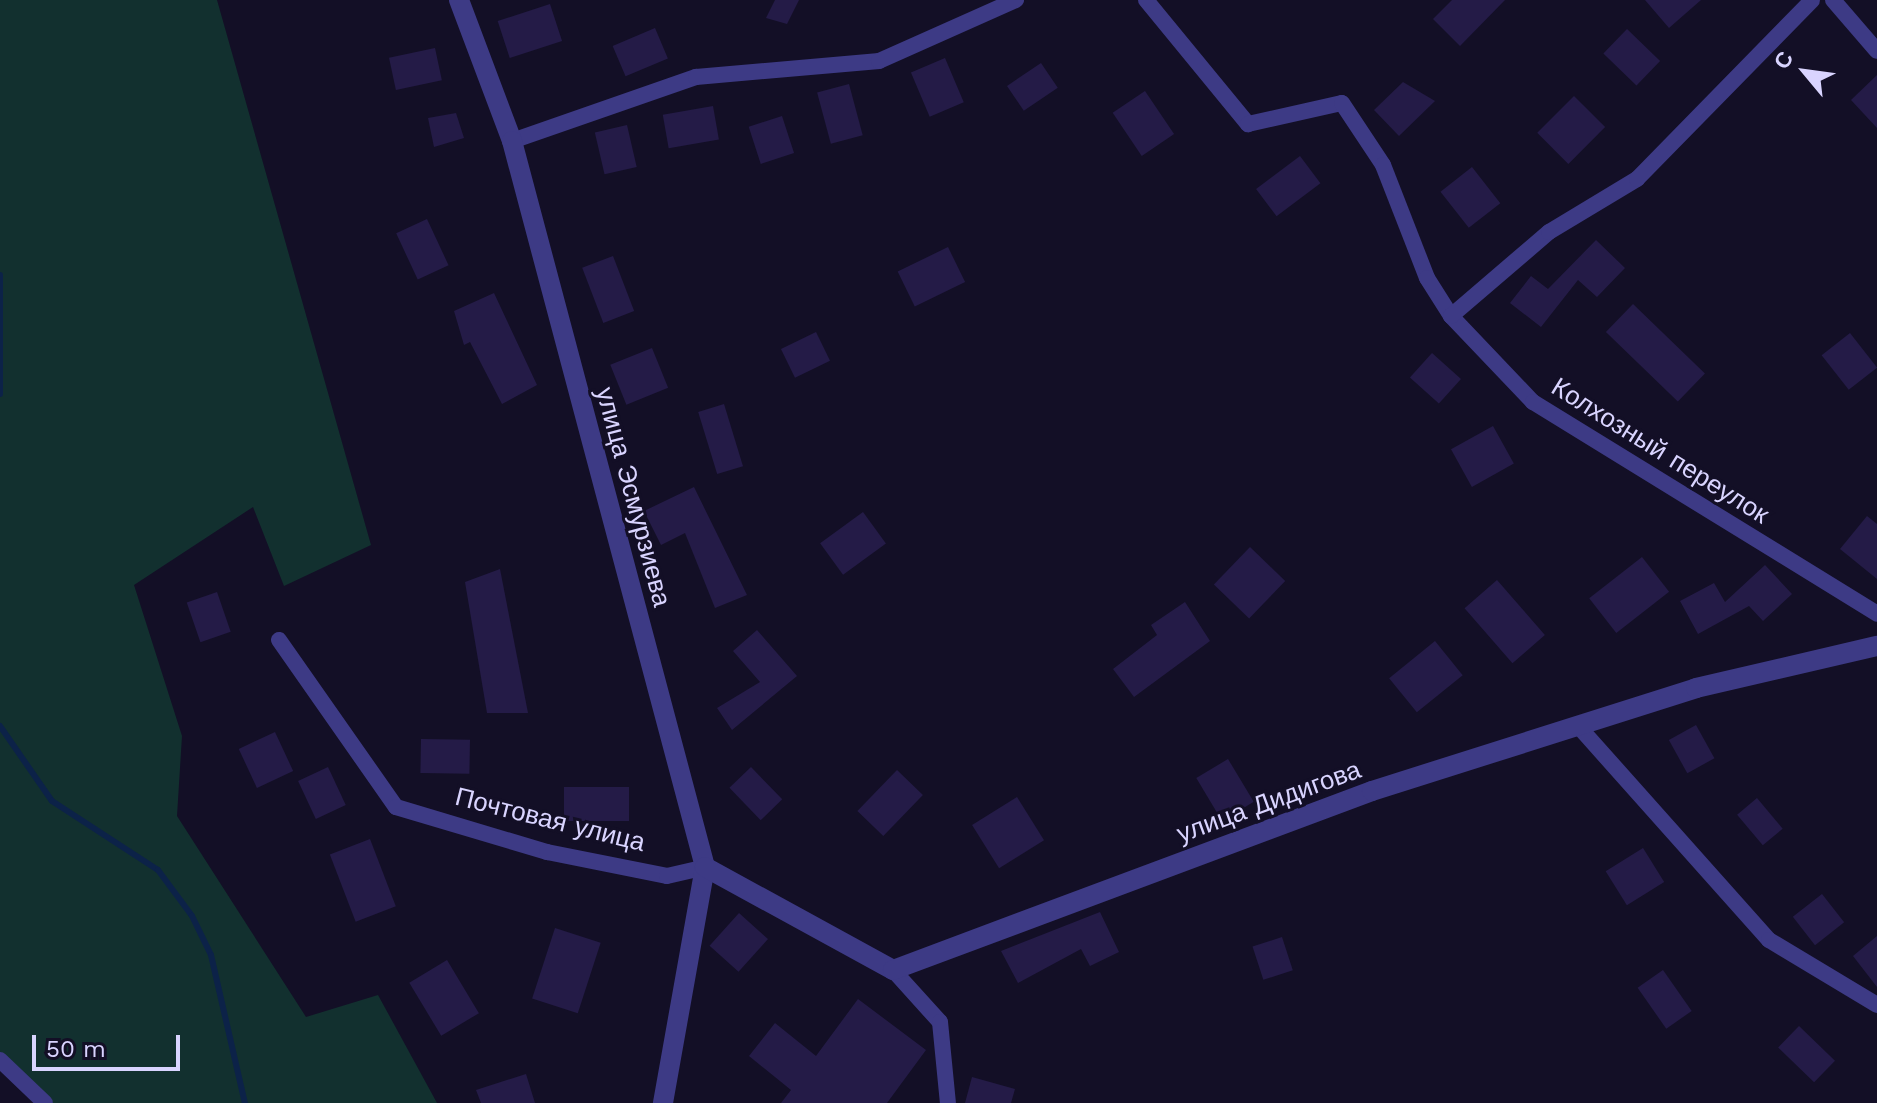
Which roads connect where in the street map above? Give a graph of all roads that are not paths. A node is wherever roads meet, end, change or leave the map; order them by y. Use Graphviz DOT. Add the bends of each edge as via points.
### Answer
graph roads {
  1 [pos="459,0"];
  2 [pos="1016,0"];
  3 [pos="1146,0"];
  4 [pos="1812,0"];
  5 [pos="1833,0"];
  6 [pos="1877,51"];
  7 [pos="512,141"];
  8 [pos="1451,316"];
  9 [pos="1877,614"];
  10 [pos="279,640"];
  11 [pos="1877,646"];
  12 [pos="1580,728"];
  13 [pos="705,867"];
  14 [pos="893,970"];
  15 [pos="1877,1005"];
  16 [pos="4,1067"];
  17 [pos="45,1103"];
  18 [pos="663,1103"];
  19 [pos="948,1103"];
  1 -- 7 [label="street, улица Эсмурзиева"];
  2 -- 7 [label="street" via="879,61 696,77"];
  3 -- 8 [label="street, Колхозный переулок" via="1248,124 1342,103 1383,165 1427,278"];
  4 -- 8 [label="street" via="1637,179 1549,232"];
  5 -- 6 [label="street"];
  7 -- 13 [label="street, улица Эсмурзиева"];
  8 -- 9 [label="street, Колхозный переулок" via="1533,402"];
  10 -- 13 [label="street, Почтовая улица" via="396,807 667,876"];
  11 -- 12 [label="street, улица Дидигова" via="1696,688"];
  12 -- 14 [label="street, улица Дидигова" via="1372,791"];
  12 -- 15 [label="street" via="1769,940"];
  13 -- 14 [label="street"];
  13 -- 18 [label="street"];
  14 -- 19 [label="street" via="940,1022"];
  16 -- 17 [label="street"];
}
